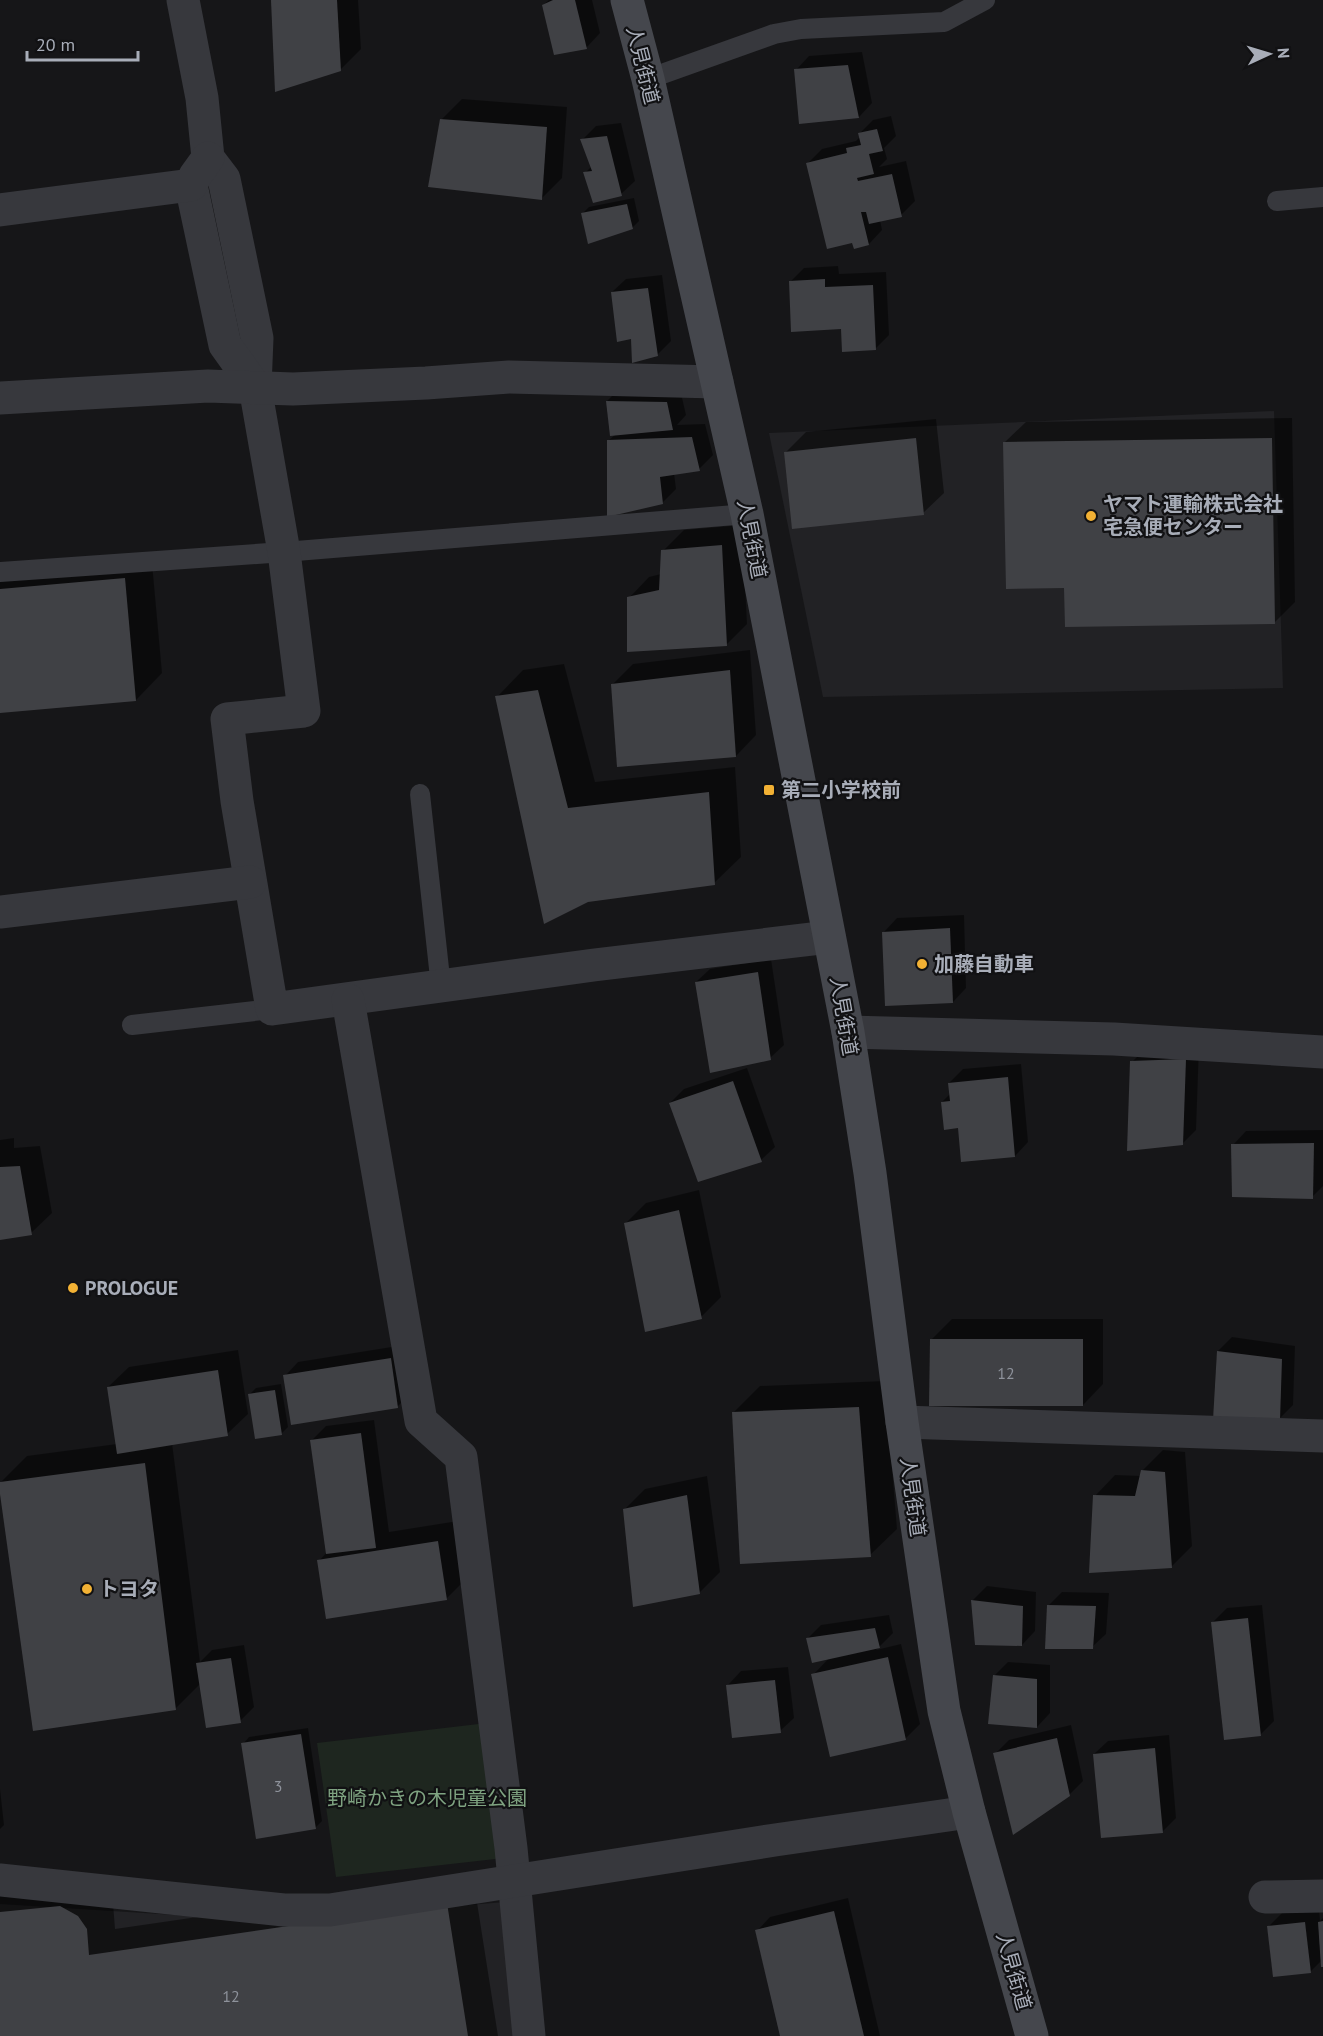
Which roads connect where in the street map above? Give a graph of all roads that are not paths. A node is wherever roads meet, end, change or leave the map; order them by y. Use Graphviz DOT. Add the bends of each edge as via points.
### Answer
graph roads {
  1 [pos="183,0"];
  2 [pos="627,0"];
  3 [pos="985,0"];
  4 [pos="648,79"];
  5 [pos="208,158"];
  6 [pos="191,185"];
  7 [pos="1323,197"];
  8 [pos="1277,201"];
  9 [pos="0,210"];
  10 [pos="717,382"];
  11 [pos="255,387"];
  12 [pos="0,398"];
  13 [pos="747,514"];
  14 [pos="284,552"];
  15 [pos="0,573"];
  16 [pos="420,794"];
  17 [pos="250,882"];
  18 [pos="0,912"];
  19 [pos="829,937"];
  20 [pos="441,987"];
  21 [pos="348,1000"];
  22 [pos="272,1010"];
  23 [pos="132,1025"];
  24 [pos="848,1032"];
  25 [pos="1323,1052"];
  26 [pos="902,1422"];
  27 [pos="1323,1436"];
  28 [pos="969,1812"];
  29 [pos="0,1880"];
  30 [pos="515,1882"];
  31 [pos="1265,1896"];
  32 [pos="1323,1896"];
  33 [pos="529,2036"];
  34 [pos="1032,2036"];
  1 -- 5 [label="street" via="202,98"];
  2 -- 4 [label="main road, 人見街道"];
  3 -- 4 [label="lane" via="944,22 801,29 774,34"];
  4 -- 10 [label="main road, 人見街道"];
  5 -- 6 [label="street"];
  5 -- 11 [label="street" via="224,179 257,338"];
  6 -- 9 [label="street"];
  6 -- 11 [label="street" via="225,345"];
  7 -- 8 [label="lane"];
  10 -- 11 [label="street" via="509,377 348,387"];
  10 -- 13 [label="main road, 人見街道"];
  11 -- 12 [label="street" via="208,386"];
  11 -- 14 [label="street"];
  13 -- 14 [label="lane"];
  13 -- 19 [label="main road, 人見街道"];
  14 -- 15 [label="lane"];
  14 -- 17 [label="street" via="304,711 227,719"];
  16 -- 20 [label="lane"];
  17 -- 18 [label="street"];
  17 -- 22 [label="street"];
  19 -- 20 [label="street"];
  19 -- 24 [label="main road, 人見街道"];
  20 -- 21 [label="street"];
  21 -- 22 [label="street"];
  21 -- 30 [label="street" via="421,1421 461,1457"];
  22 -- 23 [label="lane"];
  24 -- 25 [label="street" via="1114,1039"];
  24 -- 26 [label="main road, 人見街道"];
  26 -- 27 [label="street"];
  26 -- 28 [label="main road, 人見街道" via="944,1711"];
  28 -- 30 [label="street"];
  28 -- 34 [label="main road, 人見街道"];
  29 -- 30 [label="street" via="284,1910 330,1911"];
  30 -- 33 [label="street"];
  31 -- 32 [label="street"];
}
